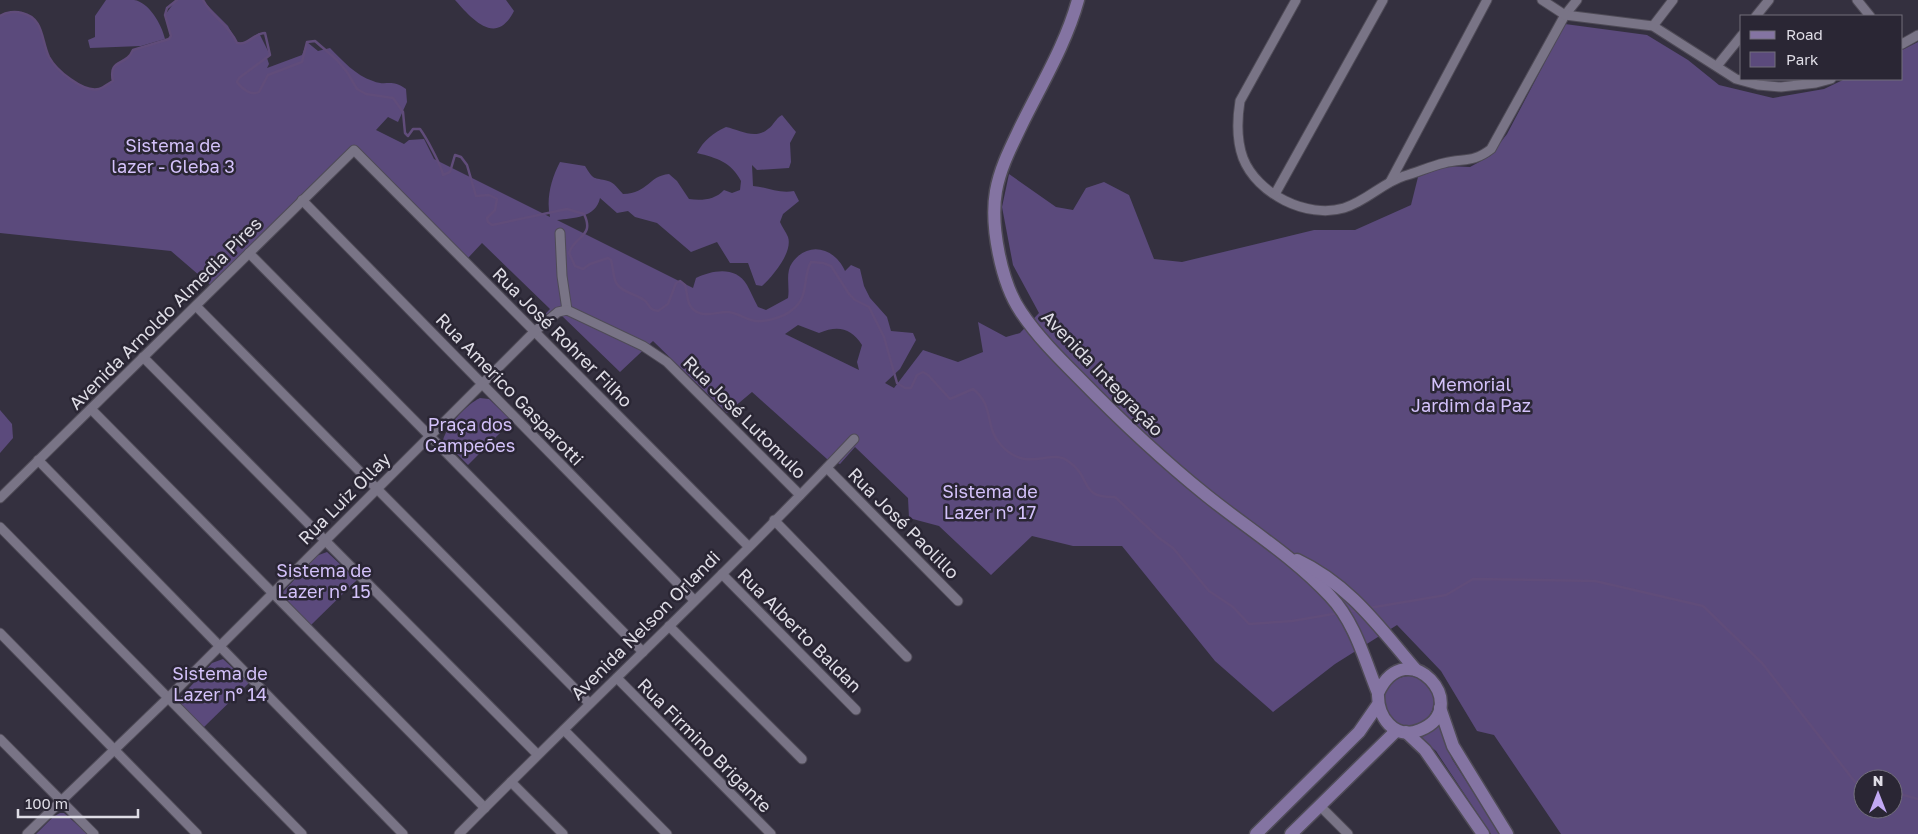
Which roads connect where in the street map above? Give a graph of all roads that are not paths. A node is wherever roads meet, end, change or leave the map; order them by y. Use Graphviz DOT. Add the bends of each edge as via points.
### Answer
graph roads {
  1 [pos="1078,0"];
  2 [pos="1296,0"];
  3 [pos="1383,0"];
  4 [pos="1487,0"];
  5 [pos="1542,0"];
  6 [pos="1577,0"];
  7 [pos="1673,0"];
  8 [pos="1769,0"];
  9 [pos="1857,0"];
  10 [pos="1565,15"];
  11 [pos="1757,15"];
  12 [pos="1869,15"];
  13 [pos="1653,26"];
  14 [pos="1918,35"];
  15 [pos="1740,37"];
  16 [pos="1903,43"];
  17 [pos="1717,66"];
  18 [pos="1826,80"];
  19 [pos="354,150"];
  20 [pos="1390,182"];
  21 [pos="1275,194"];
  22 [pos="302,200"];
  23 [pos="560,232"];
  24 [pos="249,253"];
  25 [pos="196,306"];
  26 [pos="567,310"];
  27 [pos="534,332"];
  28 [pos="143,357"];
  29 [pos="482,384"];
  30 [pos="92,409"];
  31 [pos="430,436"];
  32 [pos="854,439"];
  33 [pos="38,460"];
  34 [pos="827,468"];
  35 [pos="377,489"];
  36 [pos="800,495"];
  37 [pos="0,498"];
  38 [pos="774,520"];
  39 [pos="0,527"];
  40 [pos="326,540"];
  41 [pos="748,546"];
  42 [pos="1281,553"];
  43 [pos="722,574"];
  44 [pos="273,593"];
  45 [pos="694,600"];
  46 [pos="958,601"];
  47 [pos="669,626"];
  48 [pos="0,633"];
  49 [pos="220,645"];
  50 [pos="643,652"];
  51 [pos="907,657"];
  52 [pos="1416,670"];
  53 [pos="617,678"];
  54 [pos="168,698"];
  55 [pos="1378,699"];
  56 [pos="589,703"];
  57 [pos="1440,708"];
  58 [pos="856,710"];
  59 [pos="564,730"];
  60 [pos="1401,732"];
  61 [pos="0,739"];
  62 [pos="114,750"];
  63 [pos="537,754"];
  64 [pos="802,759"];
  65 [pos="511,782"];
  66 [pos="62,801"];
  67 [pos="1320,806"];
  68 [pos="485,808"];
  69 [pos="27,834"];
  70 [pos="94,834"];
  71 [pos="197,834"];
  72 [pos="302,834"];
  73 [pos="403,834"];
  74 [pos="459,834"];
  75 [pos="563,834"];
  76 [pos="667,834"];
  77 [pos="771,834"];
  78 [pos="1256,834"];
  79 [pos="1291,834"];
  80 [pos="1348,834"];
  81 [pos="1483,834"];
  82 [pos="1507,834"];
  1 -- 42 [label="main road, Avenida Integração" via="1071,24 998,181 995,229 1007,280 1020,311 1132,432"];
  2 -- 21 [label="street" via="1240,101 1237,126 1243,159 1254,176"];
  3 -- 21 [label="street"];
  4 -- 20 [label="street"];
  5 -- 10 [label="street"];
  6 -- 10 [label="street"];
  7 -- 13 [label="street"];
  8 -- 11 [label="street"];
  9 -- 12 [label="street"];
  10 -- 13 [label="street"];
  10 -- 20 [label="street" via="1491,149 1471,160 1444,163"];
  13 -- 17 [label="street"];
  14 -- 16 [label="street"];
  15 -- 17 [label="street"];
  17 -- 18 [label="street" via="1736,79 1758,85 1803,85"];
  19 -- 22 [label="street, Avenida Arnoldo Almedia Pires"];
  19 -- 27 [label="street, Rua José Rohrer Filho"];
  20 -- 21 [label="street" via="1372,196 1326,211 1314,211"];
  22 -- 24 [label="street, Avenida Arnoldo Almedia Pires"];
  22 -- 29 [label="street, Rua Americo Gasparotti"];
  23 -- 26 [label="street"];
  24 -- 25 [label="street, Avenida Arnoldo Almedia Pires"];
  24 -- 31 [label="street"];
  25 -- 28 [label="street, Avenida Arnoldo Almedia Pires"];
  25 -- 35 [label="street"];
  26 -- 27 [label="street, Rua Luiz Ollay" via="558,312"];
  26 -- 36 [label="street, Rua José Lutomulo" via="643,346 667,362"];
  27 -- 29 [label="street, Rua Luiz Ollay"];
  27 -- 41 [label="street, Rua José Rohrer Filho"];
  28 -- 30 [label="street, Avenida Arnoldo Almedia Pires"];
  28 -- 40 [label="street"];
  29 -- 31 [label="street, Rua Luiz Ollay"];
  29 -- 45 [label="street, Rua Americo Gasparotti"];
  30 -- 33 [label="street, Avenida Arnoldo Almedia Pires"];
  30 -- 44 [label="street"];
  31 -- 35 [label="street, Rua Luiz Ollay"];
  31 -- 50 [label="street"];
  32 -- 34 [label="street, Avenida Nelson Orlandi"];
  33 -- 37 [label="street, Avenida Arnoldo Almedia Pires"];
  33 -- 49 [label="street"];
  34 -- 36 [label="street, Avenida Nelson Orlandi"];
  34 -- 46 [label="street, Rua José Paolillo"];
  35 -- 40 [label="street, Rua Luiz Ollay"];
  35 -- 56 [label="street"];
  36 -- 38 [label="street, Avenida Nelson Orlandi"];
  38 -- 41 [label="street, Avenida Nelson Orlandi"];
  38 -- 51 [label="street"];
  39 -- 54 [label="street"];
  40 -- 44 [label="street, Rua Luiz Ollay"];
  40 -- 63 [label="street"];
  41 -- 43 [label="street, Avenida Nelson Orlandi"];
  42 -- 52 [label="main road, Avenida Integração" via="1339,584"];
  42 -- 55 [label="main road, Avenida Integração" via="1331,596 1342,612"];
  43 -- 45 [label="street, Avenida Nelson Orlandi"];
  43 -- 58 [label="street, Rua Alberto Baldan"];
  44 -- 49 [label="street, Rua Luiz Ollay"];
  44 -- 68 [label="street"];
  45 -- 47 [label="street, Avenida Nelson Orlandi"];
  47 -- 50 [label="street, Avenida Nelson Orlandi"];
  47 -- 64 [label="street"];
  48 -- 62 [label="street"];
  49 -- 54 [label="street, Rua Luiz Ollay"];
  49 -- 73 [label="street"];
  50 -- 53 [label="street, Avenida Nelson Orlandi"];
  52 -- 55 [label="main road" via="1404,669 1392,674 1383,682"];
  52 -- 57 [label="main road" via="1434,682 1439,691"];
  53 -- 56 [label="street, Avenida Nelson Orlandi"];
  53 -- 77 [label="street, Rua Firmino Brigante"];
  54 -- 62 [label="street, Rua Luiz Ollay"];
  54 -- 72 [label="street"];
  55 -- 60 [label="main road" via="1383,719"];
  55 -- 78 [label="main road" via="1359,732"];
  56 -- 59 [label="street, Avenida Nelson Orlandi"];
  57 -- 60 [label="main road" via="1425,728"];
  57 -- 82 [label="main road" via="1453,746"];
  59 -- 63 [label="street, Avenida Nelson Orlandi"];
  59 -- 76 [label="street"];
  60 -- 67 [label="main road"];
  60 -- 81 [label="main road" via="1425,750"];
  61 -- 66 [label="street"];
  62 -- 66 [label="street, Rua Luiz Ollay"];
  62 -- 71 [label="street"];
  63 -- 65 [label="street, Avenida Nelson Orlandi"];
  65 -- 68 [label="street, Avenida Nelson Orlandi"];
  65 -- 75 [label="street"];
  66 -- 69 [label="street, Rua Luiz Ollay"];
  66 -- 70 [label="street"];
  67 -- 79 [label="main road"];
  67 -- 80 [label="street"];
  68 -- 74 [label="street, Avenida Nelson Orlandi"];
}
